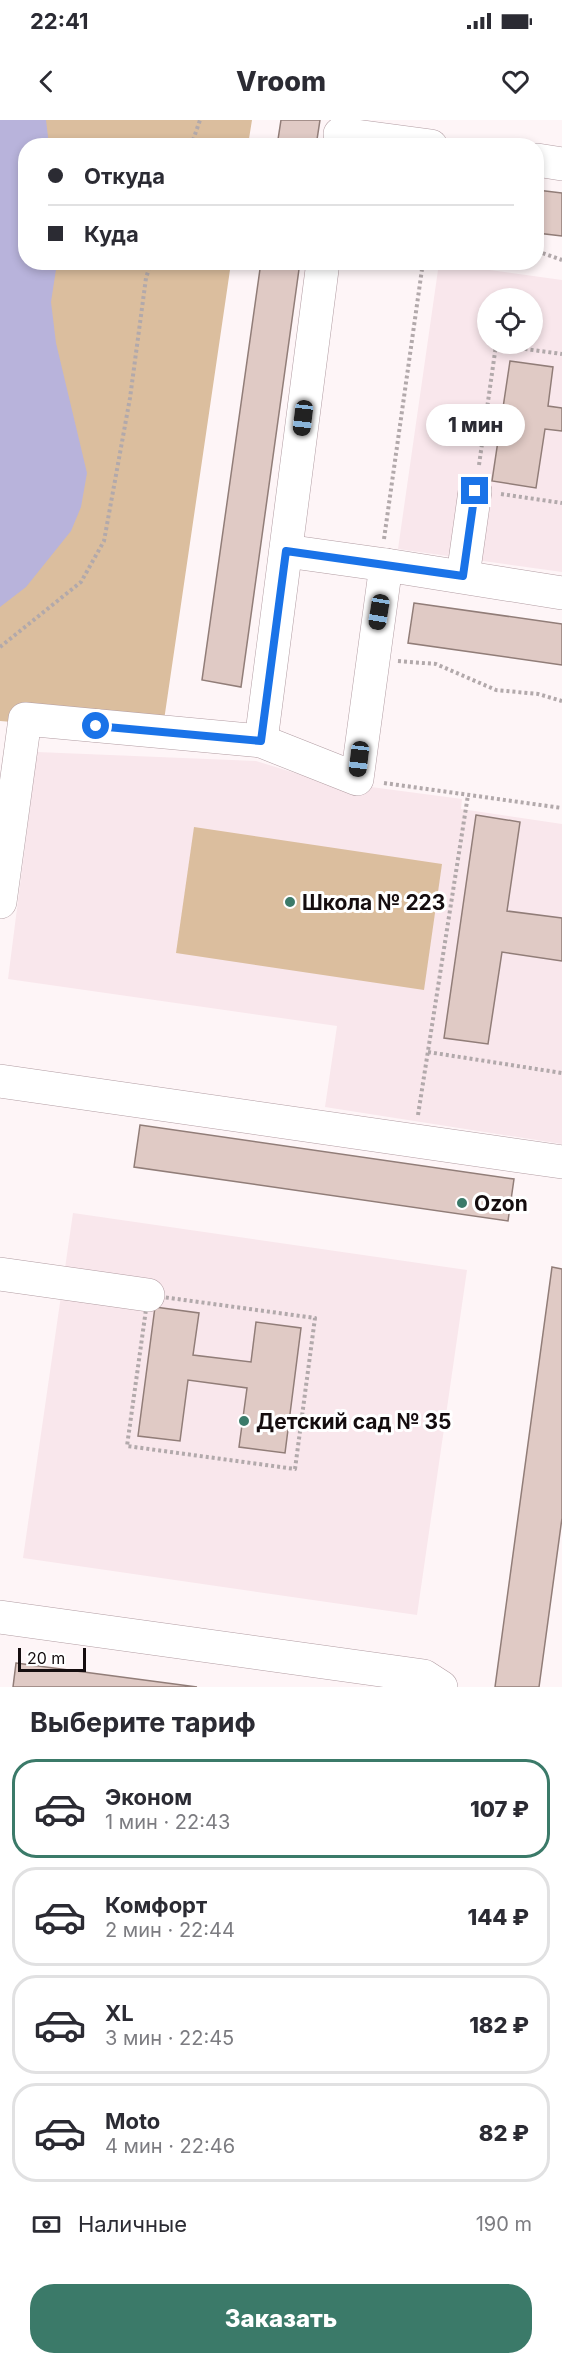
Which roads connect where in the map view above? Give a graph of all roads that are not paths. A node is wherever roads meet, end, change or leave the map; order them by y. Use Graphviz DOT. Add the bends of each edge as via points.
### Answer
graph roads {
  1 [pos="341,133"];
  2 [pos="375,138"];
  3 [pos="544,161"];
  4 [pos="562,164"];
  5 [pos="323,270"];
  6 [pos="475,491"];
  7 [pos="286,551"];
  8 [pos="386,566"];
  9 [pos="463,576"];
  10 [pos="562,592"];
  11 [pos="13,719"];
  12 [pos="261,741"];
  13 [pos="0,902"];
  14 [pos="0,1081"];
  15 [pos="562,1162"];
  16 [pos="0,1274"];
  17 [pos="148,1295"];
  18 [pos="0,1617"];
  19 [pos="441,1687"];
  1 -- 2 [label="lane"];
  3 -- 4 [label="lane"];
  5 -- 7 [label="lane"];
  6 -- 9 [label="lane"];
  7 -- 8 [label="lane"];
  7 -- 12 [label="lane"];
  8 -- 9 [label="lane"];
  8 -- 12 [label="lane" via="357,779"];
  9 -- 10 [label="lane"];
  11 -- 12 [label="lane"];
  11 -- 13 [label="lane"];
  14 -- 15 [label="lane"];
  16 -- 17 [label="lane"];
  18 -- 19 [label="lane" via="424,1676"];
}
